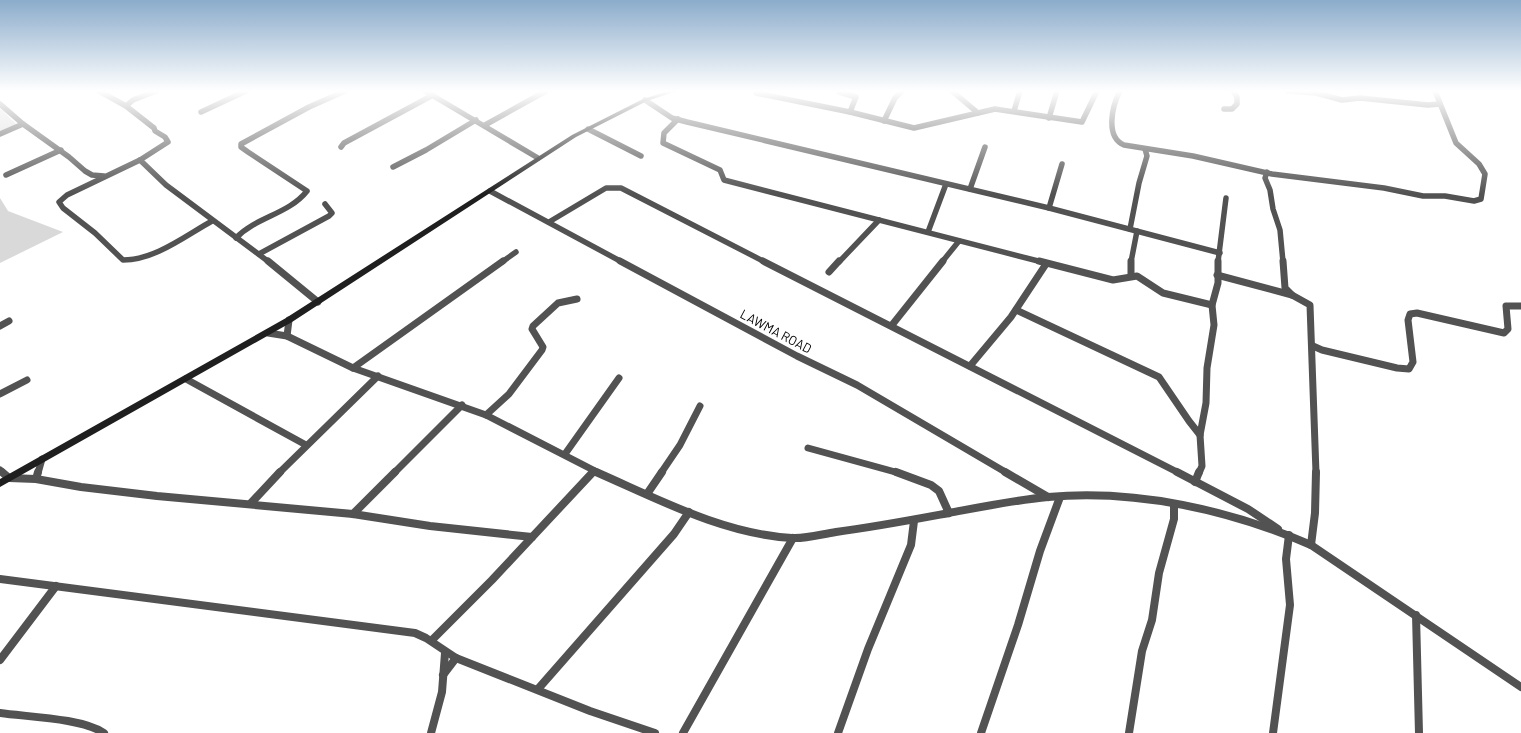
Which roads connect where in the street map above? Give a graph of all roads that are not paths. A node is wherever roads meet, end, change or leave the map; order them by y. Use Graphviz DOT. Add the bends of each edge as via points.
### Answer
graph roads {
  1 [pos="20,125"];
  2 [pos="25,125"];
  3 [pos="150,125"];
  4 [pos="276,125"];
  5 [pos="377,125"];
  6 [pos="467,125"];
  7 [pos="485,125"];
  8 [pos="597,125"];
  9 [pos="672,125"];
  10 [pos="704,125"];
  11 [pos="902,125"];
  12 [pos="930,125"];
  13 [pos="1112,125"];
  14 [pos="1449,125"];
  15 [pos="588,130"];
  16 [pos="0,134"];
  17 [pos="341,147"];
  18 [pos="985,147"];
  19 [pos="1145,149"];
  20 [pos="61,150"];
  21 [pos="641,156"];
  22 [pos="538,158"];
  23 [pos="140,160"];
  24 [pos="1062,164"];
  25 [pos="393,167"];
  26 [pos="1267,172"];
  27 [pos="6,175"];
  28 [pos="104,176"];
  29 [pos="946,184"];
  30 [pos="970,190"];
  31 [pos="490,191"];
  32 [pos="1226,198"];
  33 [pos="325,204"];
  34 [pos="1049,208"];
  35 [pos="879,220"];
  36 [pos="212,221"];
  37 [pos="549,222"];
  38 [pos="1130,229"];
  39 [pos="1137,230"];
  40 [pos="928,232"];
  41 [pos="236,238"];
  42 [pos="959,241"];
  43 [pos="516,252"];
  44 [pos="1220,253"];
  45 [pos="259,254"];
  46 [pos="1046,264"];
  47 [pos="829,272"];
  48 [pos="1217,274"];
  49 [pos="1131,276"];
  50 [pos="1285,288"];
  51 [pos="1278,291"];
  52 [pos="1292,295"];
  53 [pos="577,299"];
  54 [pos="318,302"];
  55 [pos="1212,305"];
  56 [pos="1521,306"];
  57 [pos="1016,310"];
  58 [pos="289,320"];
  59 [pos="9,321"];
  60 [pos="892,325"];
  61 [pos="0,326"];
  62 [pos="268,333"];
  63 [pos="288,336"];
  64 [pos="1313,346"];
  65 [pos="970,366"];
  66 [pos="353,368"];
  67 [pos="378,376"];
  68 [pos="619,378"];
  69 [pos="186,379"];
  70 [pos="27,380"];
  71 [pos="0,394"];
  72 [pos="462,405"];
  73 [pos="700,406"];
  74 [pos="486,415"];
  75 [pos="1200,435"];
  76 [pos="306,445"];
  77 [pos="808,448"];
  78 [pos="565,454"];
  79 [pos="42,459"];
  80 [pos="0,470"];
  81 [pos="594,471"];
  82 [pos="9,478"];
  83 [pos="36,479"];
  84 [pos="1195,482"];
  85 [pos="0,483"];
  86 [pos="647,494"];
  87 [pos="1048,497"];
  88 [pos="1060,497"];
  89 [pos="251,503"];
  90 [pos="1174,504"];
  91 [pos="1248,509"];
  92 [pos="689,512"];
  93 [pos="949,513"];
  94 [pos="353,514"];
  95 [pos="1242,520"];
  96 [pos="914,521"];
  97 [pos="1286,534"];
  98 [pos="532,537"];
  99 [pos="793,538"];
  100 [pos="1311,545"];
  101 [pos="0,578"];
  102 [pos="56,586"];
  103 [pos="1416,616"];
  104 [pos="432,640"];
  105 [pos="445,653"];
  106 [pos="456,658"];
  107 [pos="0,660"];
  108 [pos="442,675"];
  109 [pos="1521,687"];
  110 [pos="538,689"];
  111 [pos="0,713"];
  112 [pos="104,733"];
  113 [pos="431,733"];
  114 [pos="655,733"];
  115 [pos="684,733"];
  116 [pos="838,733"];
  117 [pos="981,733"];
  118 [pos="1129,733"];
  119 [pos="1273,733"];
  120 [pos="1419,733"];
  1 -- 16 [label="street"];
  2 -- 20 [label="street"];
  3 -- 23 [label="street" via="168,142"];
  4 -- 41 [label="street" via="241,144 241,147 307,191 299,200 244,230"];
  5 -- 17 [label="street" via="344,142"];
  6 -- 25 [label="street"];
  7 -- 22 [label="street"];
  8 -- 15 [label="main road"];
  9 -- 35 [label="street" via="664,133 663,143 720,170 724,180"];
  10 -- 29 [label="street"];
  11 -- 12 [label="street" via="914,128"];
  13 -- 19 [label="street" via="1113,138 1117,142"];
  14 -- 26 [label="street" via="1456,143 1479,164 1485,174 1481,199 1474,201 1445,196 1423,196"];
  15 -- 21 [label="street"];
  15 -- 22 [label="main road"];
  18 -- 30 [label="street"];
  19 -- 26 [label="street" via="1193,156"];
  19 -- 38 [label="street" via="1147,156"];
  20 -- 27 [label="street"];
  20 -- 28 [label="street" via="88,173"];
  22 -- 31 [label="main road"];
  23 -- 28 [label="street"];
  23 -- 36 [label="street" via="166,185"];
  24 -- 34 [label="street"];
  26 -- 50 [label="street" via="1265,178 1280,230"];
  28 -- 36 [label="street" via="64,196 60,202 63,208 95,233 123,260 145,257"];
  29 -- 30 [label="street"];
  29 -- 40 [label="street"];
  30 -- 34 [label="street"];
  31 -- 37 [label="street, LAWMA ROAD"];
  31 -- 54 [label="main road"];
  32 -- 44 [label="street"];
  33 -- 45 [label="street" via="332,213 329,216"];
  34 -- 38 [label="street"];
  35 -- 40 [label="street"];
  35 -- 47 [label="street"];
  36 -- 41 [label="street"];
  37 -- 60 [label="street" via="606,188 621,188"];
  37 -- 87 [label="street, LAWMA ROAD" via="797,356 857,385"];
  38 -- 39 [label="street"];
  39 -- 44 [label="street"];
  39 -- 49 [label="street"];
  40 -- 42 [label="street"];
  41 -- 45 [label="street"];
  42 -- 46 [label="street"];
  42 -- 60 [label="street"];
  43 -- 66 [label="street"];
  44 -- 48 [label="street"];
  45 -- 54 [label="street"];
  46 -- 49 [label="street" via="1113,280"];
  46 -- 57 [label="street" via="1038,280"];
  48 -- 51 [label="street"];
  48 -- 55 [label="street" via="1218,283"];
  49 -- 55 [label="street" via="1147,281 1163,293"];
  50 -- 51 [label="street"];
  50 -- 52 [label="street"];
  51 -- 52 [label="street"];
  52 -- 64 [label="street" via="1310,305"];
  53 -- 74 [label="street" via="567,298 558,302 534,326 532,329 543,346 542,350 509,394"];
  54 -- 58 [label="main road"];
  55 -- 75 [label="street" via="1214,325"];
  56 -- 64 [label="street" via="1506,306 1508,329 1504,333 1417,313 1410,314 1408,320 1413,362 1408,369 1391,367"];
  57 -- 65 [label="street"];
  57 -- 75 [label="street" via="1154,374"];
  58 -- 62 [label="main road"];
  58 -- 63 [label="street"];
  59 -- 61 [label="street"];
  60 -- 65 [label="street"];
  62 -- 63 [label="street"];
  62 -- 69 [label="main road"];
  63 -- 66 [label="street"];
  64 -- 100 [label="street" via="1316,490"];
  65 -- 84 [label="street"];
  66 -- 67 [label="street"];
  67 -- 72 [label="street"];
  67 -- 76 [label="street"];
  68 -- 78 [label="street"];
  69 -- 76 [label="street"];
  69 -- 79 [label="main road"];
  70 -- 71 [label="street"];
  72 -- 74 [label="street"];
  72 -- 94 [label="street"];
  73 -- 86 [label="street" via="680,445"];
  74 -- 78 [label="street"];
  75 -- 84 [label="street" via="1202,466"];
  76 -- 89 [label="street"];
  77 -- 93 [label="street" via="891,470 931,485 939,491"];
  78 -- 81 [label="street"];
  79 -- 82 [label="main road"];
  79 -- 83 [label="street"];
  80 -- 82 [label="street"];
  81 -- 86 [label="street"];
  81 -- 98 [label="street"];
  82 -- 83 [label="street"];
  82 -- 85 [label="main road"];
  83 -- 89 [label="street" via="157,496"];
  84 -- 91 [label="street"];
  86 -- 92 [label="street"];
  87 -- 88 [label="street"];
  87 -- 93 [label="street"];
  88 -- 90 [label="street" via="1112,496"];
  88 -- 117 [label="street"];
  89 -- 94 [label="street"];
  90 -- 95 [label="street"];
  90 -- 118 [label="street" via="1174,519 1159,573 1152,620 1142,651"];
  91 -- 95 [label="street"];
  91 -- 97 [label="street"];
  92 -- 99 [label="street" via="732,527"];
  92 -- 110 [label="street" via="674,534"];
  93 -- 96 [label="street"];
  94 -- 98 [label="street" via="430,526"];
  95 -- 97 [label="street"];
  96 -- 99 [label="street"];
  96 -- 116 [label="street" via="911,545 868,649"];
  97 -- 100 [label="street"];
  97 -- 119 [label="street" via="1290,605"];
  98 -- 104 [label="street"];
  99 -- 115 [label="street"];
  100 -- 103 [label="street"];
  101 -- 102 [label="street"];
  102 -- 104 [label="street" via="394,629 426,636"];
  102 -- 107 [label="street"];
  103 -- 109 [label="street"];
  103 -- 120 [label="street"];
  104 -- 105 [label="street"];
  105 -- 106 [label="street"];
  105 -- 108 [label="street"];
  106 -- 108 [label="street"];
  106 -- 110 [label="street"];
  108 -- 113 [label="street" via="442,692"];
  110 -- 114 [label="street" via="590,711"];
  111 -- 112 [label="street" via="70,722 98,728"];
}
